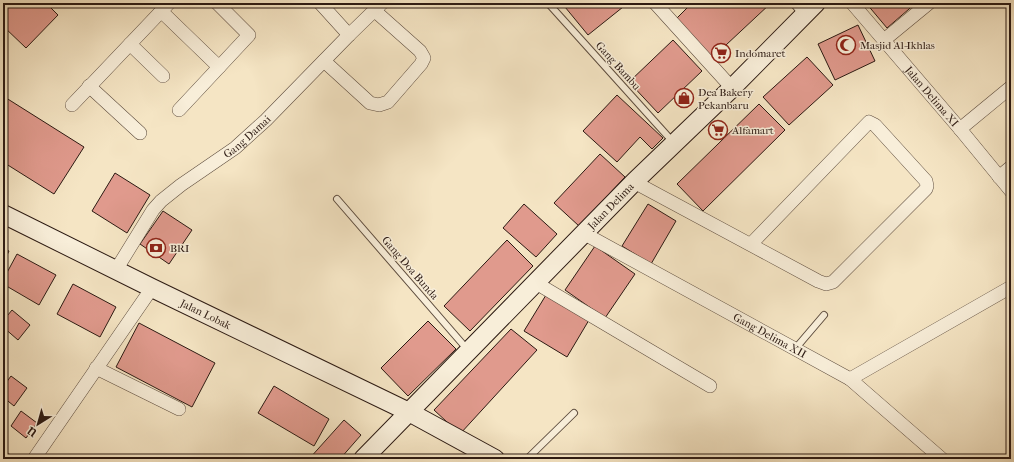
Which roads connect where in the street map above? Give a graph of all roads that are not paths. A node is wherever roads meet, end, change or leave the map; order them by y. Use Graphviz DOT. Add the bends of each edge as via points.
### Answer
graph roads {
  1 [pos="217,3"];
  2 [pos="320,3"];
  3 [pos="548,3"];
  4 [pos="655,3"];
  5 [pos="852,3"];
  6 [pos="929,3"];
  7 [pos="165,7"];
  8 [pos="379,7"];
  9 [pos="804,7"];
  10 [pos="348,35"];
  11 [pos="884,40"];
  12 [pos="130,44"];
  13 [pos="324,61"];
  14 [pos="219,67"];
  15 [pos="163,76"];
  16 [pos="90,86"];
  17 [pos="1011,87"];
  18 [pos="732,88"];
  19 [pos="72,105"];
  20 [pos="179,110"];
  21 [pos="960,129"];
  22 [pos="140,132"];
  23 [pos="674,143"];
  24 [pos="1011,167"];
  25 [pos="999,177"];
  26 [pos="634,182"];
  27 [pos="1011,191"];
  28 [pos="337,199"];
  29 [pos="3,214"];
  30 [pos="583,233"];
  31 [pos="751,244"];
  32 [pos="116,270"];
  33 [pos="536,283"];
  34 [pos="1011,287"];
  35 [pos="152,288"];
  36 [pos="824,315"];
  37 [pos="794,349"];
  38 [pos="468,350"];
  39 [pos="96,368"];
  40 [pos="850,379"];
  41 [pos="710,386"];
  42 [pos="179,409"];
  43 [pos="409,412"];
  44 [pos="574,413"];
  45 [pos="34,459"];
  46 [pos="363,459"];
  47 [pos="495,459"];
  48 [pos="527,459"];
  49 [pos="942,459"];
  1 -- 14 [label="street" via="248,35"];
  2 -- 10 [label="street"];
  3 -- 23 [label="lane, Gang Bambu"];
  4 -- 18 [label="street"];
  5 -- 11 [label="street, Jalan Delima XI"];
  6 -- 11 [label="street"];
  7 -- 12 [label="street"];
  7 -- 14 [label="street"];
  8 -- 10 [label="street, Gang Damai"];
  8 -- 13 [label="street" via="424,58 388,102 379,105 370,103"];
  9 -- 18 [label="main road, Jalan Delima"];
  10 -- 13 [label="street, Gang Damai"];
  11 -- 21 [label="street, Jalan Delima XI"];
  12 -- 15 [label="street"];
  12 -- 16 [label="street"];
  13 -- 32 [label="street, Gang Damai" via="235,148 161,201"];
  14 -- 20 [label="street"];
  16 -- 19 [label="street"];
  16 -- 22 [label="street"];
  17 -- 21 [label="street"];
  18 -- 23 [label="main road, Jalan Delima"];
  21 -- 25 [label="street, Jalan Delima XI"];
  23 -- 26 [label="main road, Jalan Delima"];
  24 -- 25 [label="street"];
  25 -- 27 [label="street, Jalan Delima XI"];
  26 -- 30 [label="main road, Jalan Delima"];
  26 -- 31 [label="street"];
  28 -- 38 [label="lane, Gang Doa Bunda"];
  29 -- 32 [label="main road, Jalan Lobak"];
  30 -- 33 [label="main road, Jalan Delima"];
  30 -- 37 [label="street, Gang Delima XII"];
  31 -- 31 [label="street" via="818,281 826,284 833,282 926,189 926,181 875,125 869,122"];
  32 -- 35 [label="main road, Jalan Lobak"];
  33 -- 38 [label="main road, Jalan Delima"];
  33 -- 41 [label="street"];
  34 -- 40 [label="street"];
  35 -- 39 [label="street"];
  35 -- 43 [label="main road, Jalan Lobak"];
  36 -- 37 [label="lane"];
  37 -- 40 [label="street, Gang Delima XII"];
  38 -- 43 [label="main road, Jalan Delima"];
  39 -- 42 [label="street"];
  39 -- 45 [label="street"];
  40 -- 49 [label="street, Gang Delima XII"];
  43 -- 46 [label="main road, Jalan Delima"];
  43 -- 47 [label="main road, Jalan Lobak"];
  44 -- 48 [label="lane"];
}
